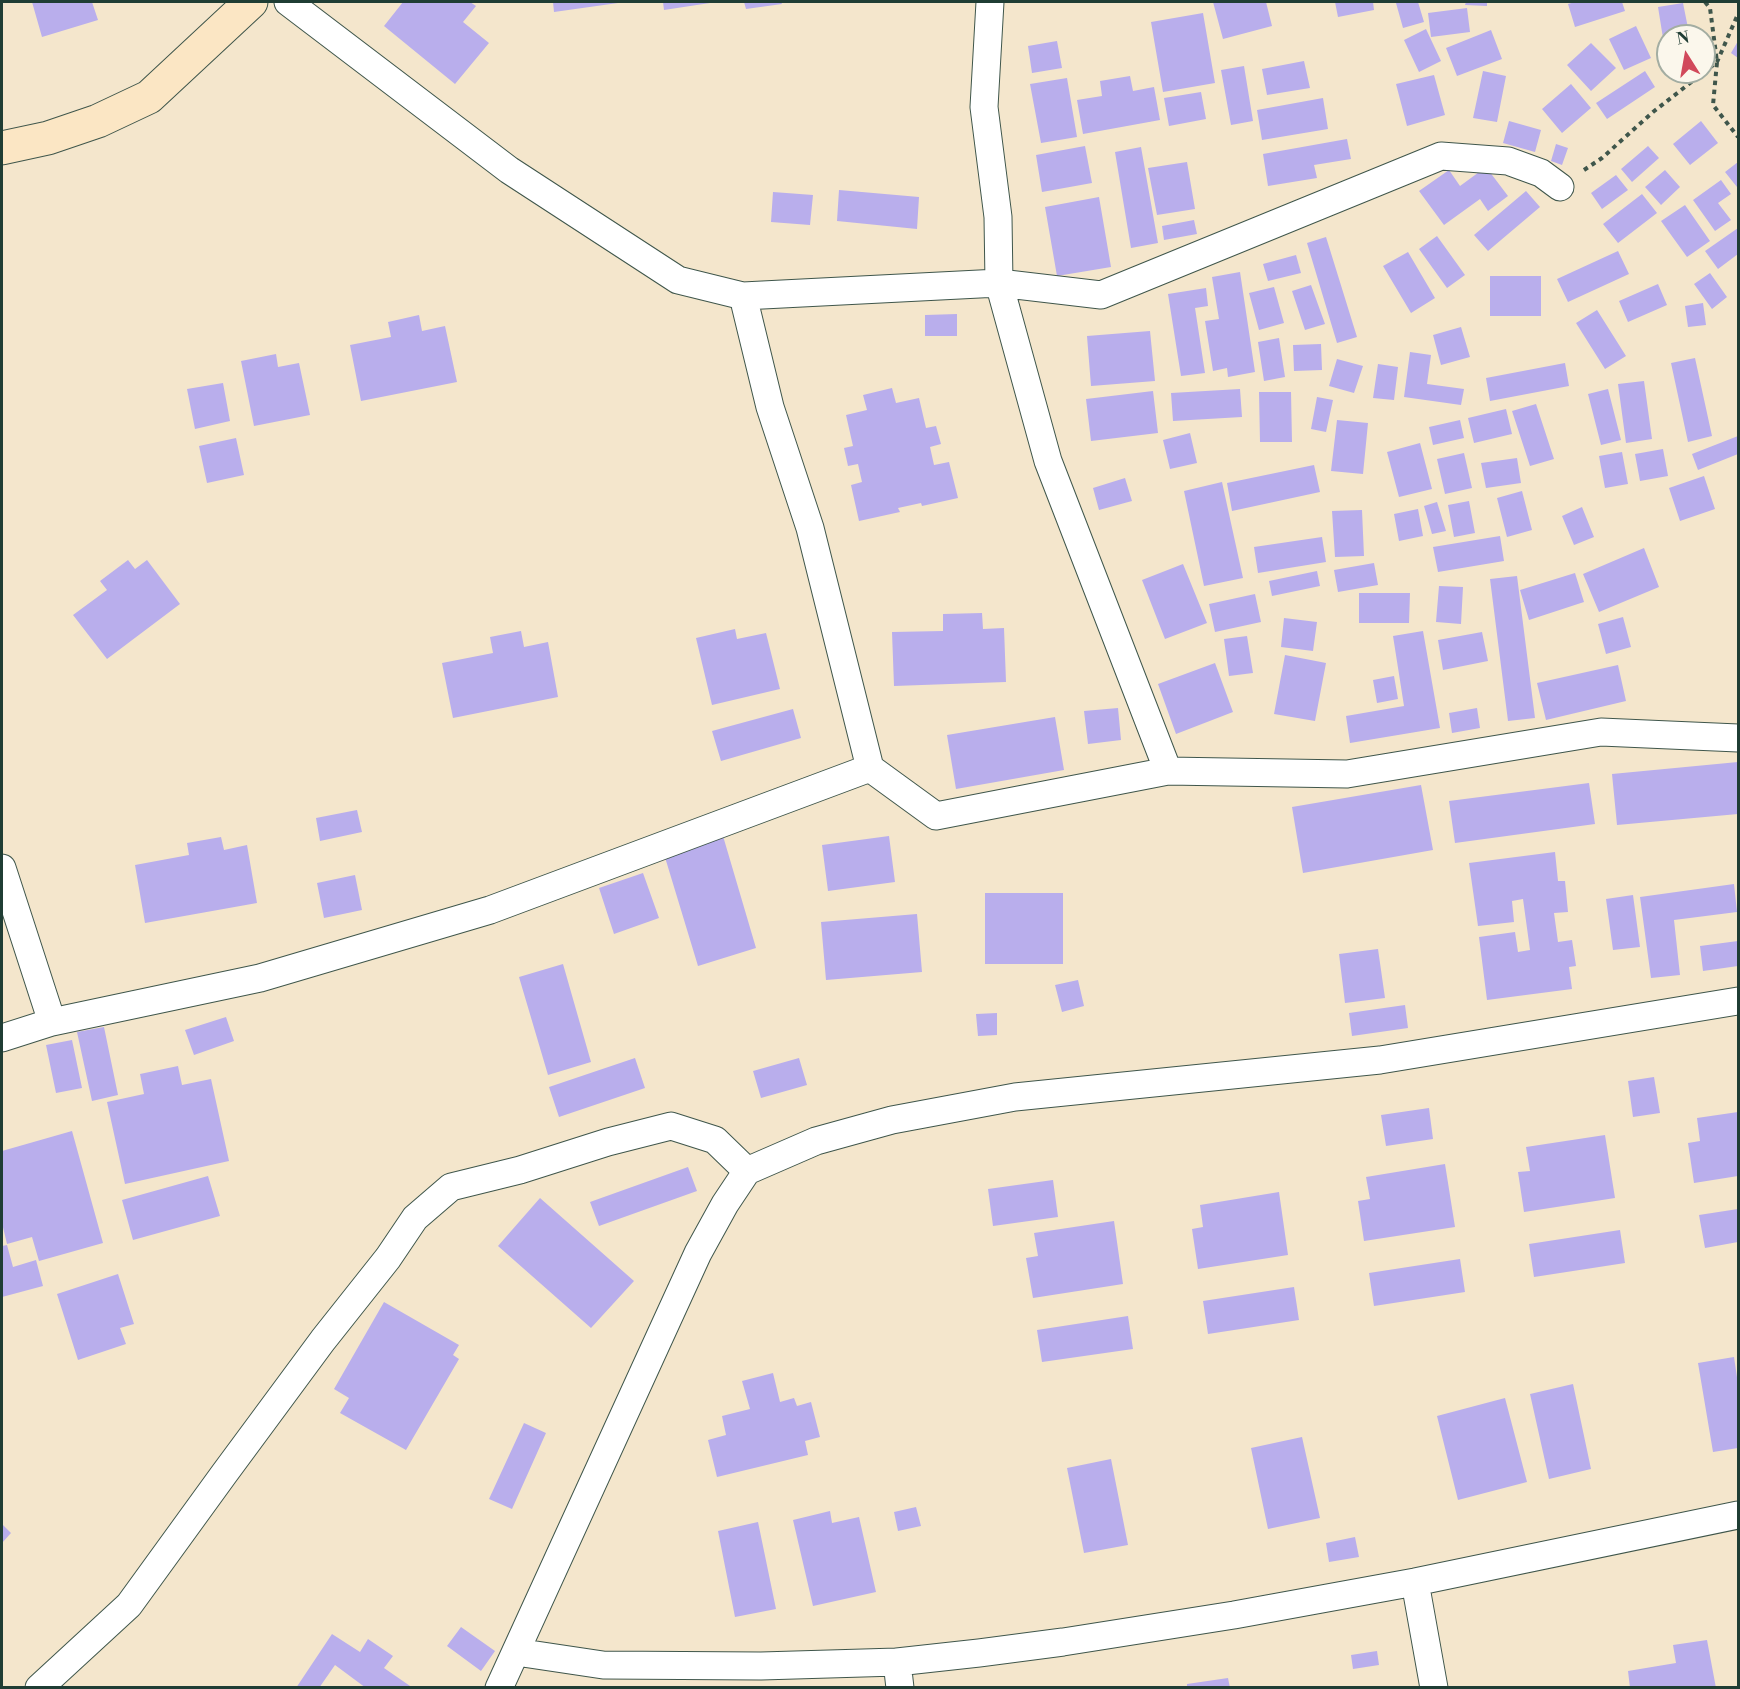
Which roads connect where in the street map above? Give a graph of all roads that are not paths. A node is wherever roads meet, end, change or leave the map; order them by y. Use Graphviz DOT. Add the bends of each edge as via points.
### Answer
graph roads {
  1 [pos="251,2"];
  2 [pos="288,2"];
  3 [pos="990,2"];
  4 [pos="2,147"];
  5 [pos="1560,187"];
  6 [pos="999,284"];
  7 [pos="743,296"];
  8 [pos="1738,738"];
  9 [pos="870,768"];
  10 [pos="1168,771"];
  11 [pos="2,868"];
  12 [pos="1738,1001"];
  13 [pos="52,1022"];
  14 [pos="2,1038"];
  15 [pos="747,1171"];
  16 [pos="1738,1515"];
  17 [pos="1414,1582"];
  18 [pos="516,1652"];
  19 [pos="898,1675"];
  20 [pos="39,1688"];
  21 [pos="499,1688"];
  22 [pos="1434,1688"];
  1 -- 4 [label="street" via="149,97 98,121 48,138"];
  2 -- 7 [label="street" via="509,170 678,279"];
  3 -- 6 [label="street" via="984,107 998,217"];
  5 -- 6 [label="street" via="1541,173 1508,160 1441,156 1101,295"];
  6 -- 7 [label="street"];
  6 -- 10 [label="street" via="1048,461"];
  7 -- 9 [label="street" via="770,407 810,528"];
  8 -- 10 [label="street" via="1601,732 1347,774"];
  9 -- 10 [label="street" via="936,816"];
  9 -- 13 [label="street" via="490,910 260,978"];
  11 -- 13 [label="street"];
  12 -- 15 [label="street" via="1380,1060 1014,1097 892,1120 816,1142"];
  13 -- 14 [label="street"];
  15 -- 18 [label="street" via="698,1252"];
  15 -- 20 [label="street" via="716,1140 671,1126 451,1187 415,1218 129,1605"];
  16 -- 17 [label="street"];
  17 -- 19 [label="street" via="1063,1642"];
  17 -- 22 [label="street"];
  18 -- 19 [label="street" via="603,1665 761,1666"];
  18 -- 21 [label="street"];
}
